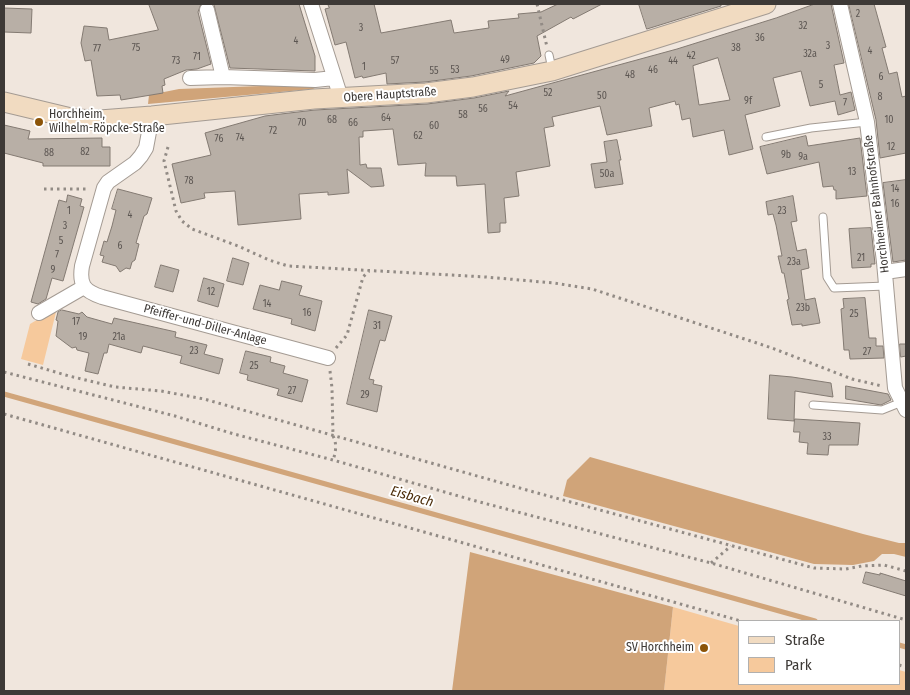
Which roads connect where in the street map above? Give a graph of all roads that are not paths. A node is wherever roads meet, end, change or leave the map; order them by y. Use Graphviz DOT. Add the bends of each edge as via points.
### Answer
graph roads {
  1 [pos="311,4"];
  2 [pos="766,4"];
  3 [pos="840,4"];
  4 [pos="207,10"];
  5 [pos="223,77"];
  6 [pos="190,78"];
  7 [pos="334,78"];
  8 [pos="341,98"];
  9 [pos="4,102"];
  10 [pos="152,116"];
  11 [pos="867,122"];
  12 [pos="766,137"];
  13 [pos="823,217"];
  14 [pos="906,269"];
  15 [pos="886,279"];
  16 [pos="84,287"];
  17 [pos="39,313"];
  18 [pos="328,358"];
  19 [pos="813,405"];
  20 [pos="904,406"];
  1 -- 7 [label="street"];
  2 -- 8 [label="main road, Obere Hauptstraße" via="551,63 517,80 445,91"];
  3 -- 11 [label="street, Horchheimer Bahnhofstraße"];
  4 -- 5 [label="street"];
  5 -- 6 [label="street, Obere Hauptstraße"];
  5 -- 7 [label="street, Obere Hauptstraße"];
  7 -- 8 [label="street"];
  8 -- 10 [label="main road, Obere Hauptstraße"];
  9 -- 10 [label="main road, Obere Hauptstraße" via="75,119"];
  10 -- 16 [label="street" via="146,148 141,156 108,182 103,190 82,266"];
  11 -- 12 [label="lane, Horchheimer Bahnhofstraße"];
  11 -- 15 [label="street, Horchheimer Bahnhofstraße"];
  13 -- 15 [label="lane, Horchheimer Bahnhofstraße" via="828,277 834,288"];
  14 -- 15 [label="street"];
  15 -- 20 [label="street, Horchheimer Bahnhofstraße" via="895,388"];
  16 -- 17 [label="street"];
  16 -- 18 [label="street, Pfeiffer-und-Diller-Anlage" via="102,297"];
  19 -- 20 [label="lane" via="882,410"];
}
